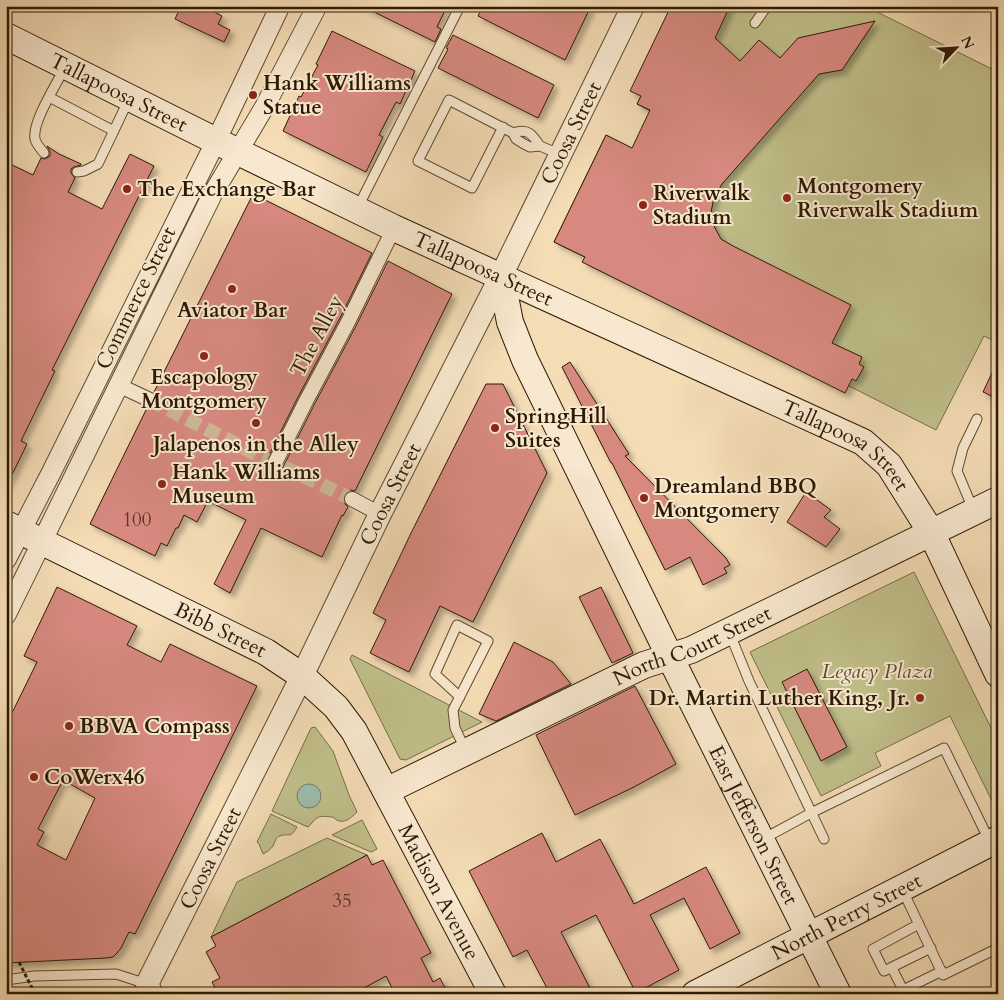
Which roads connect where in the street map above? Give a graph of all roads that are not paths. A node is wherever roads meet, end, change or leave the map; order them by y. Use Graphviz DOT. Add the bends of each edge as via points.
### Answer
graph roads {
  1 [pos="280,6"];
  2 [pos="317,6"];
  3 [pos="460,6"];
  4 [pos="634,6"];
  5 [pos="766,6"];
  6 [pos="756,23"];
  7 [pos="6,36"];
  8 [pos="66,66"];
  9 [pos="50,97"];
  10 [pos="130,98"];
  11 [pos="503,127"];
  12 [pos="114,130"];
  13 [pos="227,146"];
  14 [pos="44,153"];
  15 [pos="561,154"];
  16 [pos="77,172"];
  17 [pos="357,210"];
  18 [pos="394,228"];
  19 [pos="501,276"];
  20 [pos="118,385"];
  21 [pos="150,400"];
  22 [pos="977,419"];
  23 [pos="275,463"];
  24 [pos="352,499"];
  25 [pos="998,500"];
  26 [pos="974,511"];
  27 [pos="380,514"];
  28 [pos="23,532"];
  29 [pos="931,532"];
  30 [pos="6,560"];
  31 [pos="6,615"];
  32 [pos="729,631"];
  33 [pos="670,657"];
  34 [pos="998,674"];
  35 [pos="302,676"];
  36 [pos="460,697"];
  37 [pos="467,751"];
  38 [pos="386,791"];
  39 [pos="811,813"];
  40 [pos="824,840"];
  41 [pos="761,841"];
  42 [pos="994,841"];
  43 [pos="901,888"];
  44 [pos="919,924"];
  45 [pos="808,936"];
  46 [pos="931,948"];
  47 [pos="998,948"];
  48 [pos="892,968"];
  49 [pos="942,973"];
  50 [pos="6,980"];
  51 [pos="150,989"];
  52 [pos="492,994"];
  53 [pos="695,994"];
  54 [pos="838,994"];
  1 -- 13 [label="street, Commerce Street"];
  2 -- 13 [label="street, Commerce Street" via="265,106"];
  3 -- 17 [label="lane"];
  4 -- 15 [label="street, Coosa Street"];
  5 -- 6 [label="lane"];
  7 -- 8 [label="main road, Tallapoosa Street"];
  8 -- 9 [label="lane"];
  8 -- 10 [label="main road, Tallapoosa Street"];
  9 -- 12 [label="lane"];
  9 -- 14 [label="lane" via="36,128 35,141"];
  10 -- 12 [label="lane"];
  10 -- 13 [label="main road, Tallapoosa Street"];
  11 -- 11 [label="lane" via="449,100 418,161 472,188"];
  11 -- 15 [label="lane" via="530,147 540,146"];
  12 -- 16 [label="lane" via="98,164"];
  13 -- 17 [label="main road, Tallapoosa Street"];
  13 -- 20 [label="street, Commerce Street" via="212,195"];
  13 -- 28 [label="street, Commerce Street" via="51,472"];
  15 -- 19 [label="street, Coosa Street"];
  17 -- 18 [label="main road, Tallapoosa Street"];
  18 -- 19 [label="main road, Tallapoosa Street"];
  18 -- 23 [label="street, The Alley"];
  19 -- 27 [label="street, Coosa Street"];
  19 -- 29 [label="main road, Tallapoosa Street" via="863,442 889,465"];
  19 -- 33 [label="main road, East Jefferson Street" via="510,322 525,360"];
  20 -- 21 [label="street"];
  20 -- 28 [label="street, Commerce Street"];
  22 -- 26 [label="lane" via="963,448 957,471"];
  24 -- 27 [label="street"];
  25 -- 26 [label="main road, North Court Street"];
  26 -- 29 [label="main road, North Court Street"];
  27 -- 35 [label="street, Coosa Street"];
  28 -- 30 [label="street, Commerce Street"];
  28 -- 31 [label="street, Commerce Street"];
  28 -- 35 [label="main road, Bibb Street" via="266,652"];
  29 -- 32 [label="main road, North Court Street"];
  29 -- 34 [label="main road, Tallapoosa Street"];
  32 -- 33 [label="main road, North Court Street"];
  32 -- 39 [label="lane"];
  33 -- 37 [label="main road, North Court Street" via="644,665"];
  33 -- 41 [label="main road, East Jefferson Street"];
  35 -- 38 [label="main road, Bibb Street" via="336,707 354,731"];
  35 -- 51 [label="street, Coosa Street"];
  36 -- 36 [label="lane" via="488,641 457,626 435,674"];
  36 -- 37 [label="lane" via="453,710 455,728"];
  37 -- 38 [label="main road, North Court Street"];
  38 -- 52 [label="main road, Madison Avenue"];
  39 -- 40 [label="lane"];
  39 -- 41 [label="lane"];
  39 -- 42 [label="lane" via="944,748"];
  41 -- 45 [label="main road, East Jefferson Street"];
  42 -- 43 [label="main road, North Perry Street"];
  43 -- 44 [label="lane"];
  43 -- 45 [label="main road, North Perry Street"];
  44 -- 46 [label="lane"];
  44 -- 48 [label="lane" via="873,949 884,971"];
  45 -- 53 [label="main road, North Perry Street"];
  45 -- 54 [label="main road, East Jefferson Street"];
  46 -- 48 [label="lane"];
  46 -- 49 [label="lane"];
  47 -- 49 [label="lane"];
  48 -- 49 [label="lane" via="903,990"];
  50 -- 51 [label="lane" via="116,974"];
}
